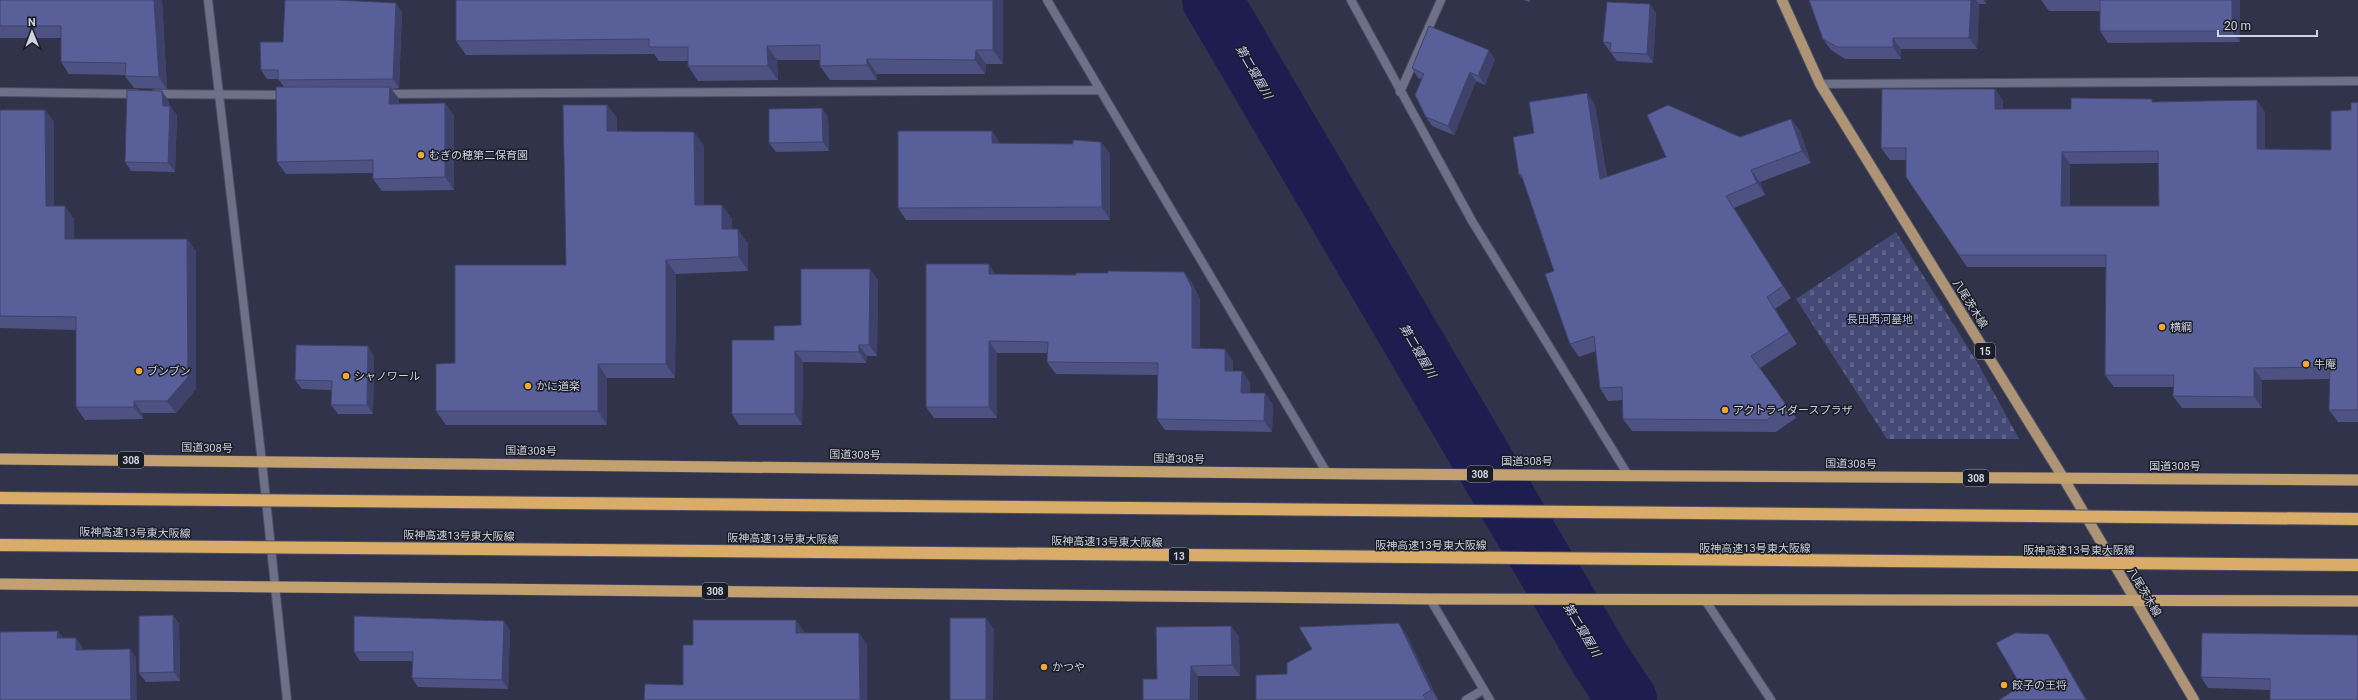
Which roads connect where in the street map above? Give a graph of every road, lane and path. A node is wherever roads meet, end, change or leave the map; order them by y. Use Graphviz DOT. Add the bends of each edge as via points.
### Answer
graph roads {
  1 [pos="208,0"];
  2 [pos="1047,0"];
  3 [pos="1441,0"];
  4 [pos="1782,0"];
  5 [pos="1353,1"];
  6 [pos="2358,81"];
  7 [pos="1820,84"];
  8 [pos="1099,90"];
  9 [pos="0,92"];
  10 [pos="1400,92"];
  11 [pos="377,94"];
  12 [pos="218,95"];
  13 [pos="297,95"];
  14 [pos="0,459"];
  15 [pos="262,462"];
  16 [pos="1327,473"];
  17 [pos="1628,475"];
  18 [pos="2064,478"];
  19 [pos="2358,480"];
  20 [pos="0,498"];
  21 [pos="2358,519"];
  22 [pos="0,545"];
  23 [pos="2358,565"];
  24 [pos="0,584"];
  25 [pos="276,586"];
  26 [pos="1430,599"];
  27 [pos="1705,600"];
  28 [pos="2135,601"];
  29 [pos="2358,601"];
  30 [pos="1483,690"];
  31 [pos="287,700"];
  32 [pos="1466,700"];
  33 [pos="1490,700"];
  34 [pos="1771,700"];
  35 [pos="2194,700"];
  1 -- 12 [label="street"];
  2 -- 8 [label="street"];
  3 -- 10 [label="street"];
  4 -- 7 [label="main road, 八尾茨木線 / 15"];
  5 -- 10 [label="street"];
  6 -- 7 [label="street"];
  7 -- 18 [label="main road, 八尾茨木線 / 15"];
  8 -- 11 [label="street"];
  8 -- 16 [label="street"];
  9 -- 12 [label="street"];
  10 -- 17 [label="street" via="1472,221"];
  12 -- 13 [label="street"];
  12 -- 15 [label="street"];
  14 -- 15 [label="highway, 国道308号 / 308"];
  15 -- 16 [label="highway, 国道308号 / 308"];
  15 -- 25 [label="street"];
  16 -- 17 [label="highway, 国道308号 / 308"];
  17 -- 18 [label="highway, 国道308号 / 308"];
  18 -- 19 [label="highway, 国道308号 / 308"];
  18 -- 28 [label="main road, 八尾茨木線 / 15"];
  20 -- 21 [label="highway, bridge"];
  22 -- 23 [label="highway, 阪神高速13号東大阪線 / 13, bridge"];
  24 -- 25 [label="highway, 308"];
  25 -- 26 [label="highway, 308"];
  25 -- 31 [label="street"];
  26 -- 27 [label="highway, 308"];
  26 -- 30 [label="street"];
  27 -- 28 [label="highway, 308"];
  27 -- 34 [label="street"];
  28 -- 29 [label="highway, 308"];
  28 -- 35 [label="main road, 八尾茨木線 / 15"];
  30 -- 32 [label="street"];
  30 -- 33 [label="street"];
}
